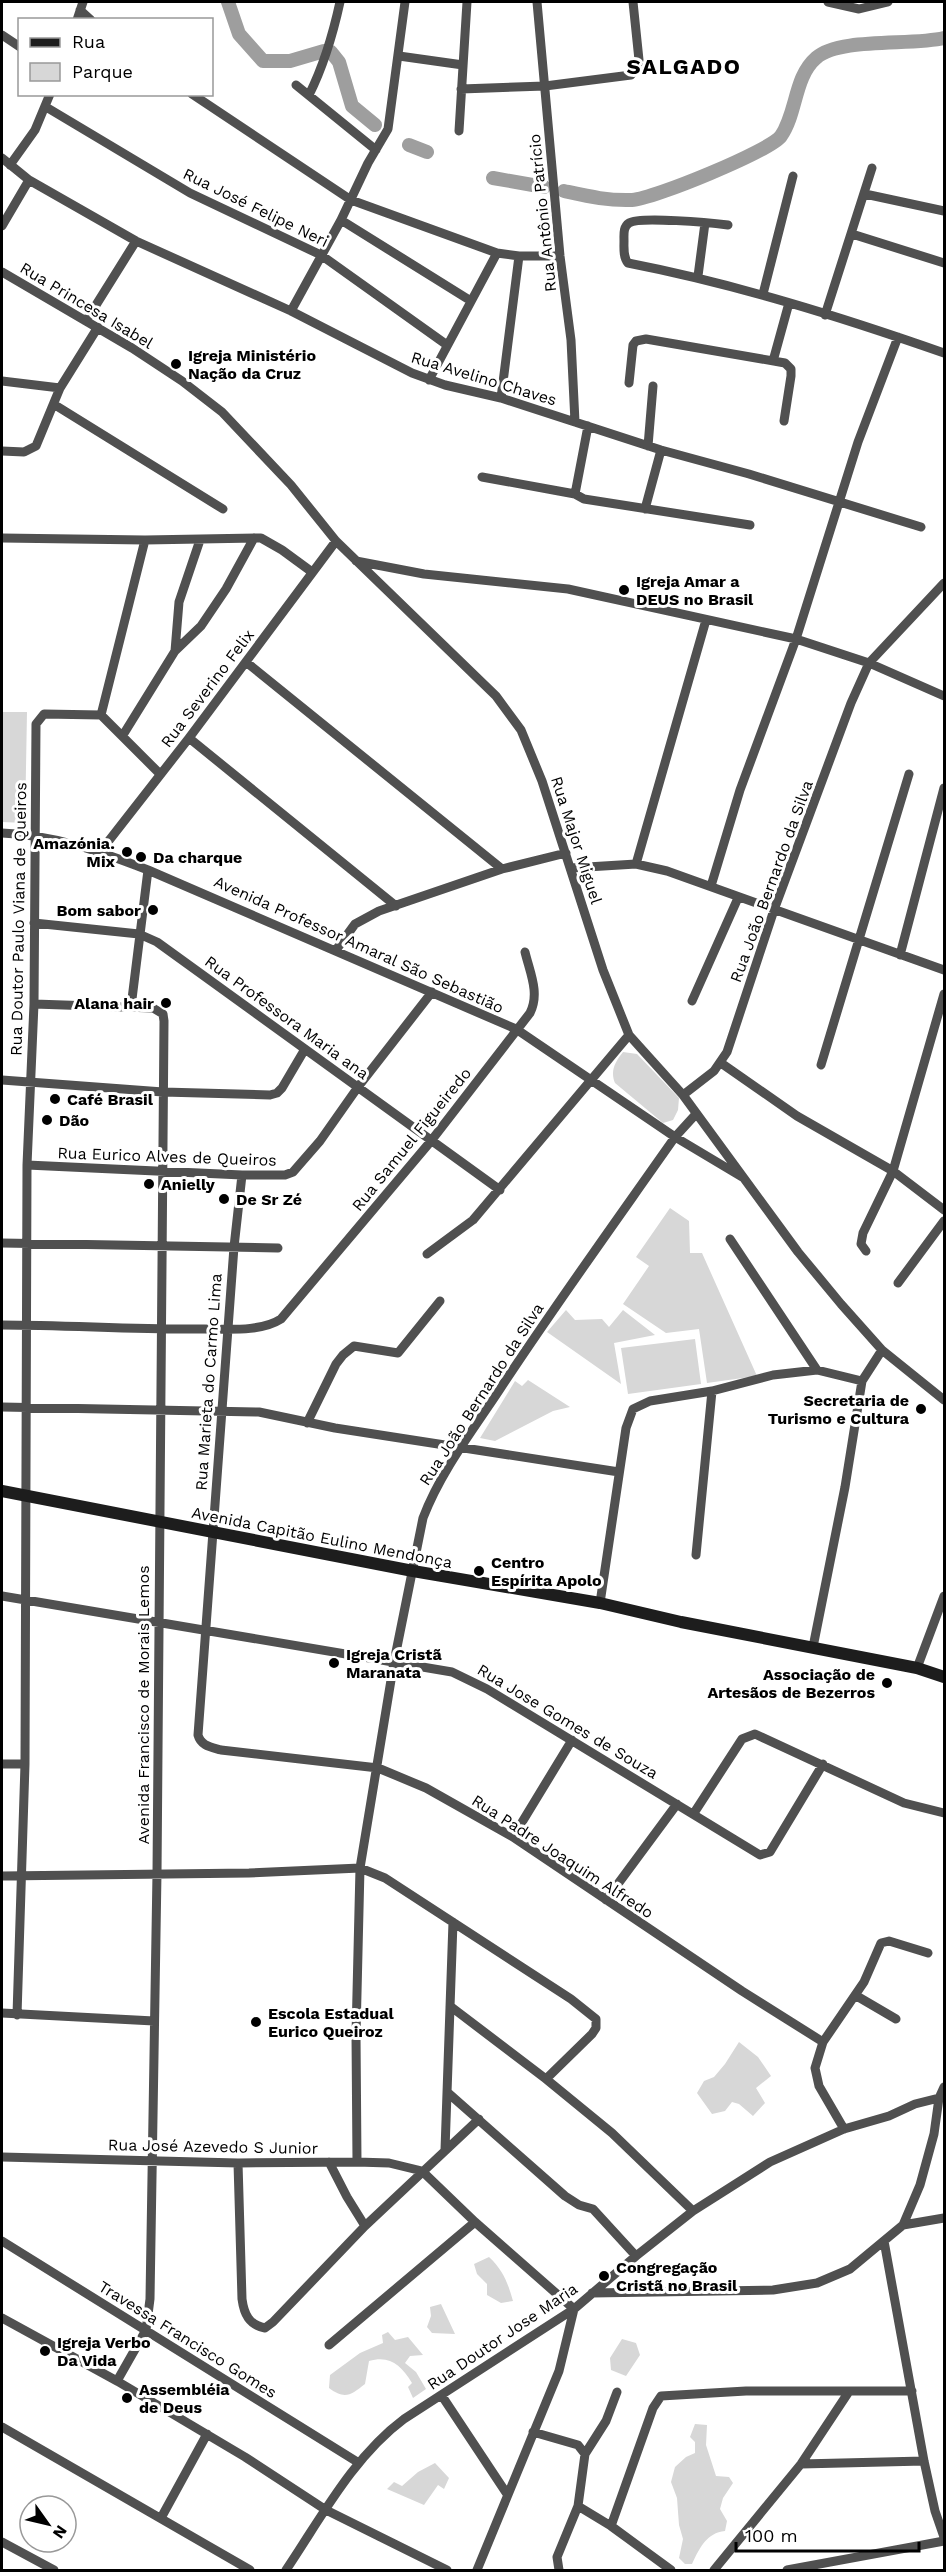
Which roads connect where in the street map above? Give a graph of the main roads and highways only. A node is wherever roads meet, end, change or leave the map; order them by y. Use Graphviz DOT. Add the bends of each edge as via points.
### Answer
graph roads {
  1 [pos="2,1491"];
  2 [pos="945,1677"];
  1 -- 2 [label="main road, Avenida Capitão Eulino Mendonça" via="600,1603"];
}
